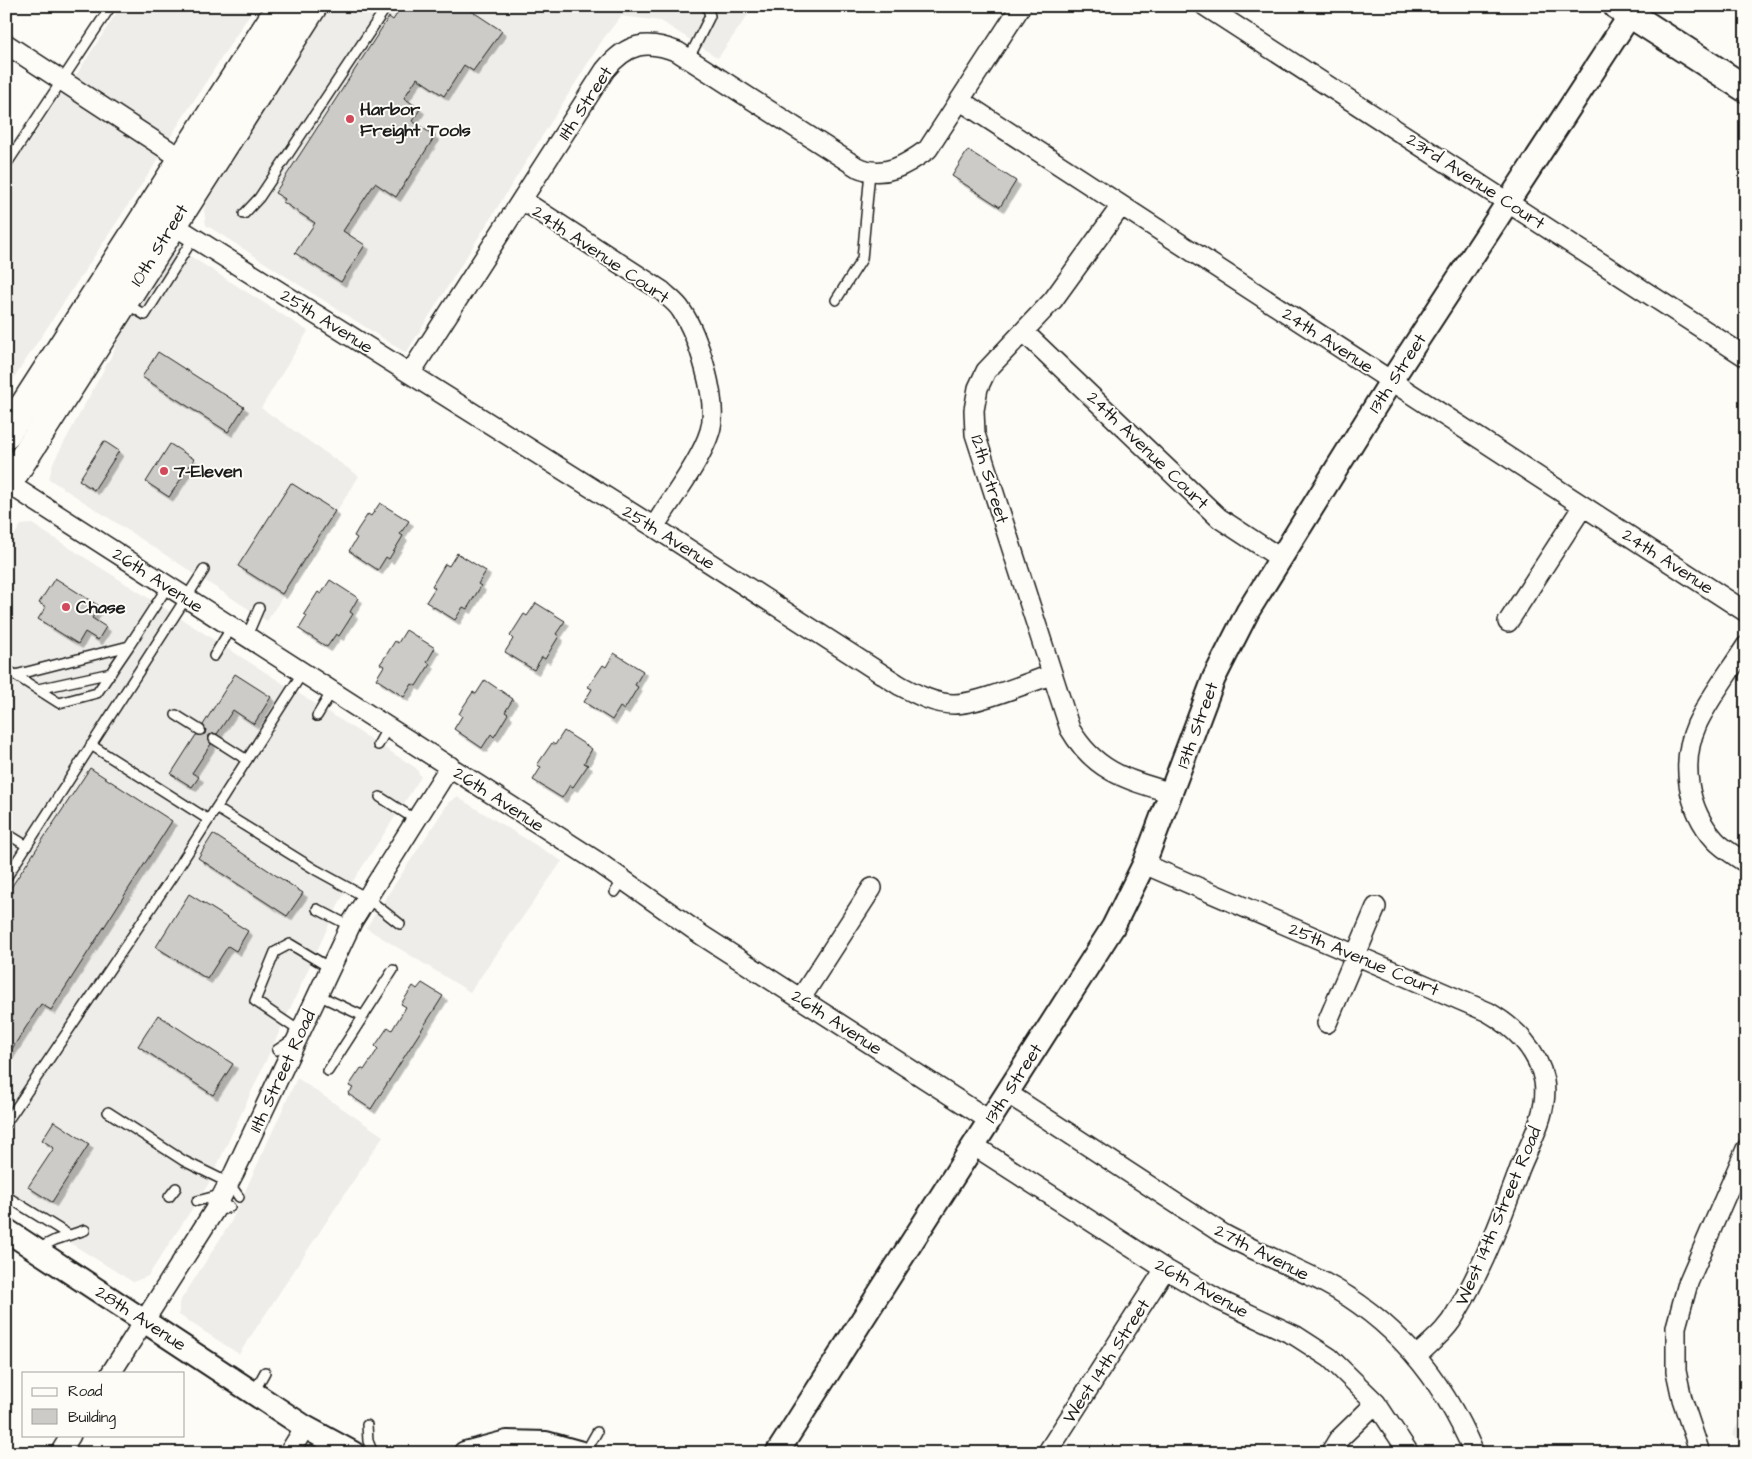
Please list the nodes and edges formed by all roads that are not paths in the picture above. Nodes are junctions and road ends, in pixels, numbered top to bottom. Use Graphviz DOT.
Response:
graph roads {
  1 [pos="110,6"];
  2 [pos="280,6"];
  3 [pos="313,6"];
  4 [pos="387,6"];
  5 [pos="707,6"];
  6 [pos="1021,6"];
  7 [pos="1205,6"];
  8 [pos="1628,9"];
  9 [pos="6,44"];
  10 [pos="689,58"];
  11 [pos="62,81"];
  12 [pos="1746,89"];
  13 [pos="961,102"];
  14 [pos="182,159"];
  15 [pos="6,165"];
  16 [pos="870,172"];
  17 [pos="522,200"];
  18 [pos="1508,202"];
  19 [pos="1121,206"];
  20 [pos="149,210"];
  21 [pos="244,214"];
  22 [pos="183,231"];
  23 [pos="836,300"];
  24 [pos="1024,332"];
  25 [pos="1746,357"];
  26 [pos="411,372"];
  27 [pos="1391,381"];
  28 [pos="6,434"];
  29 [pos="7,484"];
  30 [pos="1582,506"];
  31 [pos="654,527"];
  32 [pos="1280,558"];
  33 [pos="204,570"];
  34 [pos="168,586"];
  35 [pos="186,598"];
  36 [pos="259,608"];
  37 [pos="1746,612"];
  38 [pos="1508,622"];
  39 [pos="239,632"];
  40 [pos="129,646"];
  41 [pos="1746,646"];
  42 [pos="214,656"];
  43 [pos="6,669"];
  44 [pos="303,672"];
  45 [pos="111,673"];
  46 [pos="15,675"];
  47 [pos="1051,676"];
  48 [pos="38,689"];
  49 [pos="332,691"];
  50 [pos="176,715"];
  51 [pos="317,716"];
  52 [pos="388,727"];
  53 [pos="200,730"];
  54 [pos="214,739"];
  55 [pos="91,745"];
  56 [pos="378,745"];
  57 [pos="247,760"];
  58 [pos="450,766"];
  59 [pos="1172,793"];
  60 [pos="380,797"];
  61 [pos="216,808"];
  62 [pos="209,820"];
  63 [pos="416,820"];
  64 [pos="6,833"];
  65 [pos="27,846"];
  66 [pos="1746,863"];
  67 [pos="1144,864"];
  68 [pos="6,878"];
  69 [pos="872,888"];
  70 [pos="367,898"];
  71 [pos="1376,907"];
  72 [pos="317,909"];
  73 [pos="400,924"];
  74 [pos="350,926"];
  75 [pos="1355,955"];
  76 [pos="330,968"];
  77 [pos="393,970"];
  78 [pos="318,995"];
  79 [pos="802,998"];
  80 [pos="363,1016"];
  81 [pos="1327,1023"];
  82 [pos="300,1034"];
  83 [pos="277,1050"];
  84 [pos="328,1071"];
  85 [pos="1545,1093"];
  86 [pos="1006,1094"];
  87 [pos="108,1112"];
  88 [pos="989,1120"];
  89 [pos="6,1123"];
  90 [pos="973,1145"];
  91 [pos="1746,1149"];
  92 [pos="176,1188"];
  93 [pos="6,1196"];
  94 [pos="169,1197"];
  95 [pos="226,1199"];
  96 [pos="197,1201"];
  97 [pos="6,1230"];
  98 [pos="85,1230"];
  99 [pos="69,1235"];
  100 [pos="36,1250"];
  101 [pos="1165,1269"];
  102 [pos="145,1320"];
  103 [pos="1418,1355"];
  104 [pos="112,1372"];
  105 [pos="265,1372"];
  106 [pos="254,1392"];
  107 [pos="1376,1403"];
  108 [pos="367,1425"];
  109 [pos="305,1427"];
  110 [pos="597,1432"];
  111 [pos="70,1436"];
  112 [pos="579,1452"];
  113 [pos="60,1453"];
  114 [pos="289,1453"];
  115 [pos="353,1453"];
  116 [pos="373,1453"];
  117 [pos="464,1453"];
  118 [pos="777,1453"];
  119 [pos="1047,1453"];
  120 [pos="1330,1453"];
  121 [pos="1409,1453"];
  122 [pos="1474,1453"];
  123 [pos="1700,1453"];
  1 -- 11 [label="lane"];
  2 -- 14 [label="main road, 10th Street"];
  3 -- 22 [label="main road, 10th Street"];
  4 -- 21 [label="lane"];
  5 -- 10 [label="lane"];
  6 -- 13 [label="street"];
  7 -- 18 [label="street, 23rd Avenue Court"];
  8 -- 12 [label="main road"];
  8 -- 18 [label="street, 13th Street"];
  9 -- 11 [label="street"];
  10 -- 16 [label="street, 11th Street"];
  10 -- 17 [label="street, 11th Street"];
  11 -- 14 [label="street"];
  11 -- 15 [label="lane"];
  13 -- 16 [label="street"];
  13 -- 19 [label="street, 24th Avenue"];
  14 -- 20 [label="main road, 10th Street"];
  16 -- 23 [label="lane"];
  17 -- 26 [label="street, 11th Street"];
  17 -- 31 [label="street, 24th Avenue Court"];
  18 -- 25 [label="street, 23rd Avenue Court"];
  18 -- 27 [label="street, 13th Street"];
  19 -- 24 [label="street, 12th Street"];
  19 -- 27 [label="street, 24th Avenue"];
  20 -- 22 [label="street, 25th Avenue"];
  20 -- 28 [label="main road, 10th Street"];
  22 -- 26 [label="street, 25th Avenue"];
  22 -- 29 [label="main road, 10th Street"];
  24 -- 32 [label="street, 24th Avenue Court"];
  24 -- 47 [label="street, 12th Street"];
  26 -- 31 [label="street, 25th Avenue"];
  27 -- 30 [label="street, 24th Avenue"];
  27 -- 32 [label="street, 13th Street"];
  29 -- 34 [label="street, 26th Avenue"];
  30 -- 37 [label="street, 24th Avenue"];
  30 -- 38 [label="street"];
  31 -- 47 [label="street, 25th Avenue"];
  32 -- 59 [label="street, 13th Street"];
  33 -- 35 [label="lane"];
  34 -- 35 [label="street, 26th Avenue"];
  34 -- 40 [label="lane"];
  35 -- 39 [label="street, 26th Avenue"];
  35 -- 55 [label="lane"];
  36 -- 39 [label="lane"];
  39 -- 42 [label="lane"];
  39 -- 44 [label="street, 26th Avenue"];
  40 -- 45 [label="lane"];
  40 -- 46 [label="lane"];
  41 -- 66 [label="street"];
  43 -- 46 [label="lane"];
  44 -- 49 [label="street, 26th Avenue"];
  44 -- 57 [label="lane"];
  45 -- 48 [label="lane"];
  45 -- 48 [label="lane"];
  46 -- 48 [label="lane"];
  47 -- 59 [label="street"];
  49 -- 51 [label="lane"];
  49 -- 52 [label="street, 26th Avenue"];
  50 -- 53 [label="lane"];
  52 -- 56 [label="lane"];
  52 -- 58 [label="street, 26th Avenue"];
  54 -- 57 [label="lane"];
  55 -- 62 [label="lane"];
  55 -- 65 [label="lane"];
  57 -- 61 [label="lane"];
  58 -- 63 [label="street, 11th Street Road"];
  58 -- 79 [label="street, 26th Avenue"];
  59 -- 67 [label="street, 13th Street"];
  60 -- 63 [label="lane"];
  61 -- 62 [label="lane"];
  61 -- 70 [label="lane"];
  62 -- 89 [label="lane"];
  63 -- 70 [label="street, 11th Street Road"];
  64 -- 65 [label="lane"];
  65 -- 68 [label="lane"];
  67 -- 75 [label="street, 25th Avenue Court"];
  67 -- 86 [label="street, 13th Street"];
  69 -- 79 [label="street"];
  70 -- 73 [label="lane"];
  70 -- 74 [label="street, 11th Street Road"];
  71 -- 75 [label="street"];
  72 -- 74 [label="lane"];
  74 -- 76 [label="street, 11th Street Road"];
  75 -- 81 [label="street"];
  75 -- 85 [label="street, 25th Avenue Court"];
  76 -- 78 [label="street, 11th Street Road"];
  76 -- 82 [label="lane"];
  77 -- 80 [label="lane"];
  78 -- 80 [label="lane"];
  78 -- 82 [label="street, 11th Street Road"];
  79 -- 88 [label="street, 26th Avenue"];
  80 -- 84 [label="lane"];
  82 -- 83 [label="lane"];
  82 -- 95 [label="street, 11th Street Road"];
  85 -- 103 [label="street, West 14th Street Road"];
  86 -- 88 [label="street, 13th Street"];
  86 -- 103 [label="street, 27th Avenue"];
  87 -- 95 [label="lane"];
  88 -- 90 [label="street, 13th Street"];
  90 -- 101 [label="street, 26th Avenue"];
  90 -- 118 [label="street, 13th Street"];
  91 -- 123 [label="street"];
  92 -- 94 [label="lane"];
  93 -- 99 [label="lane"];
  95 -- 96 [label="lane"];
  95 -- 102 [label="street, 11th Street Road"];
  97 -- 100 [label="street, 28th Avenue"];
  98 -- 99 [label="lane"];
  99 -- 100 [label="lane"];
  100 -- 102 [label="street, 28th Avenue"];
  101 -- 107 [label="street, 26th Avenue"];
  101 -- 119 [label="street, West 14th Street"];
  102 -- 104 [label="street, 11th Street Road"];
  102 -- 106 [label="street, 28th Avenue"];
  103 -- 122 [label="street, 27th Avenue"];
  105 -- 106 [label="lane"];
  106 -- 109 [label="street, 28th Avenue"];
  107 -- 120 [label="street"];
  107 -- 121 [label="street, 26th Avenue"];
  108 -- 116 [label="lane"];
  109 -- 114 [label="street"];
  109 -- 115 [label="street, 28th Avenue"];
  110 -- 112 [label="lane"];
  111 -- 113 [label="street"];
  112 -- 117 [label="street"];
}
